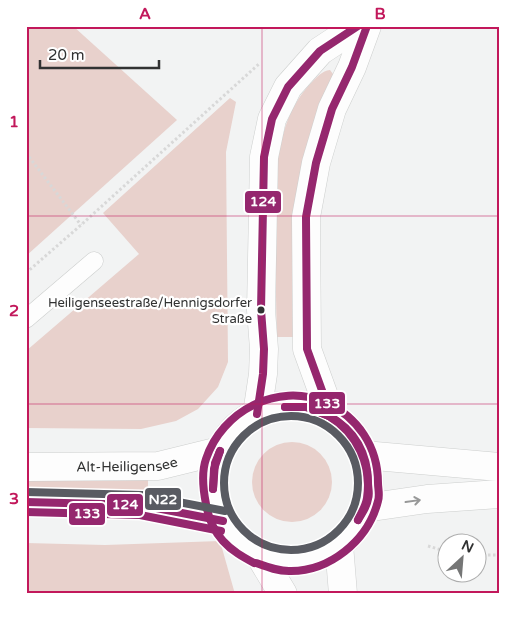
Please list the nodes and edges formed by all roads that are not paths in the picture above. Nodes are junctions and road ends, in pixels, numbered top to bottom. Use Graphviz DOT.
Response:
graph roads {
  1 [pos="358,26"];
  2 [pos="367,26"];
  3 [pos="94,261"];
  4 [pos="26,319"];
  5 [pos="257,414"];
  6 [pos="332,418"];
  7 [pos="219,451"];
  8 [pos="364,455"];
  9 [pos="30,467"];
  10 [pos="499,467"];
  11 [pos="499,494"];
  12 [pos="26,502"];
  13 [pos="365,508"];
  14 [pos="223,521"];
  15 [pos="338,545"];
  16 [pos="259,554"];
  17 [pos="283,594"];
  18 [pos="343,594"];
  1 -- 5 [label="main road"];
  2 -- 6 [label="main road"];
  3 -- 4 [label="lane"];
  5 -- 6 [label="main road"];
  5 -- 7 [label="main road"];
  6 -- 8 [label="main road"];
  7 -- 9 [label="main road, Alt-Heiligensee"];
  7 -- 14 [label="main road"];
  8 -- 10 [label="main road"];
  8 -- 13 [label="main road"];
  13 -- 11 [label="main road, one-way"];
  12 -- 14 [label="main road"];
  13 -- 15 [label="main road"];
  14 -- 16 [label="main road"];
  15 -- 16 [label="main road"];
  15 -- 18 [label="main road"];
  16 -- 17 [label="main road"];
}
